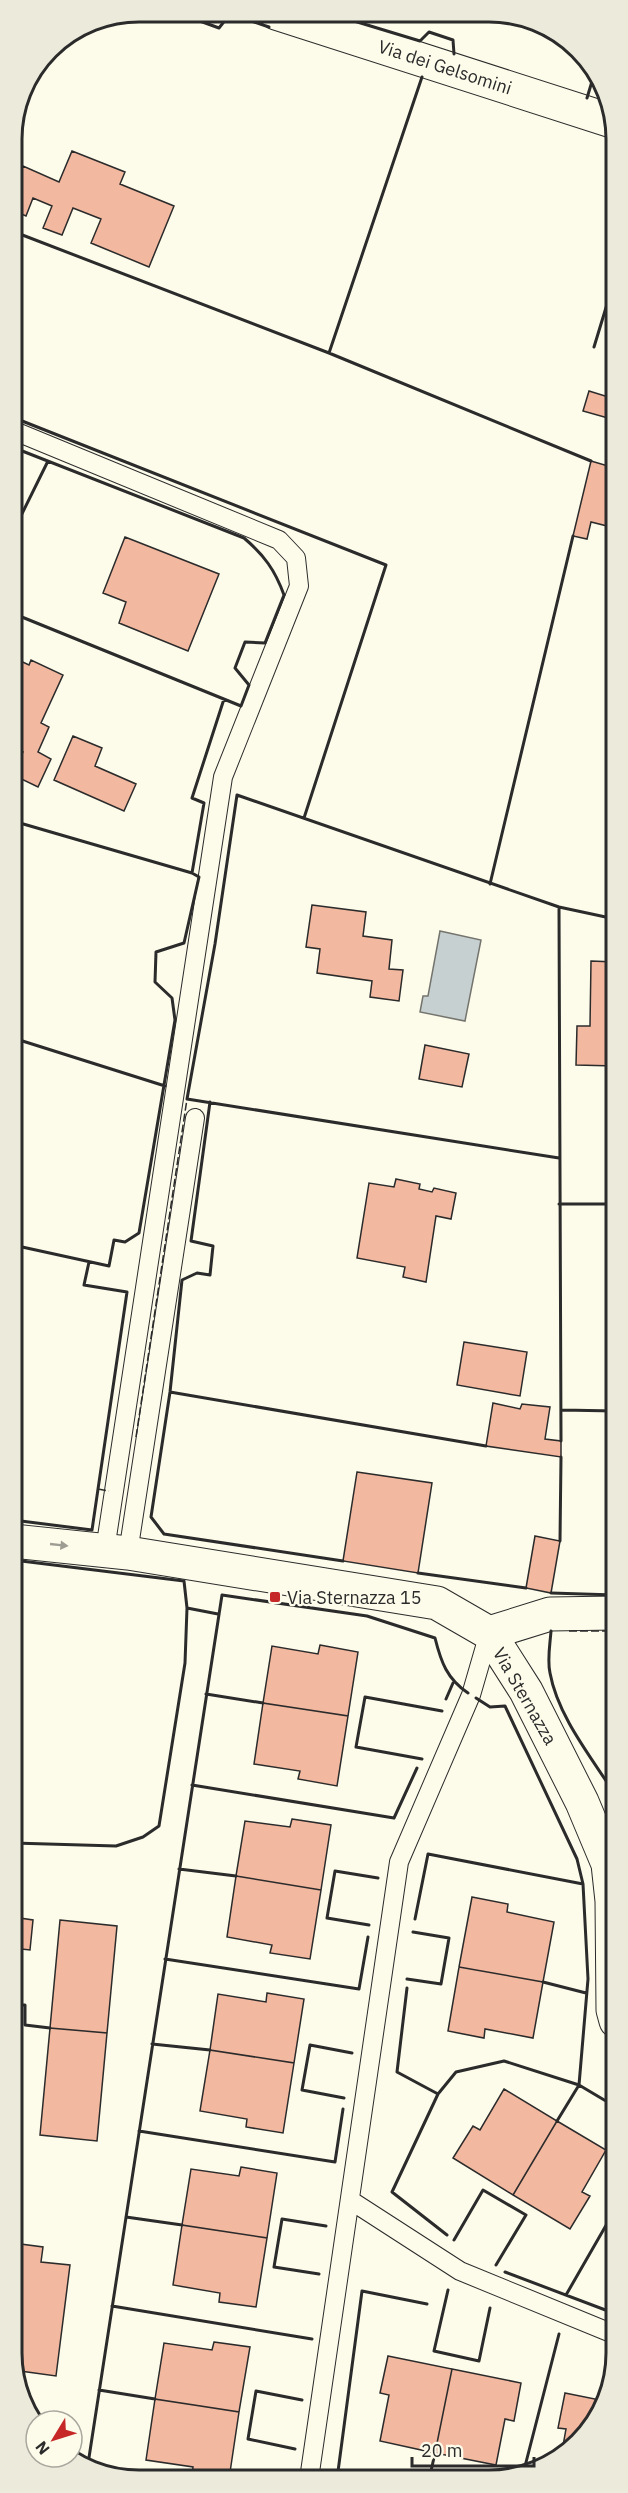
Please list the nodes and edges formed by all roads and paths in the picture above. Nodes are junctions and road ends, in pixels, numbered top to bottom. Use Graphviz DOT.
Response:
graph roads {
  1 [pos="306,23"];
  2 [pos="604,118"];
  3 [pos="23,434"];
  4 [pos="195,1118"];
  5 [pos="22,1541"];
  6 [pos="116,1552"];
  7 [pos="605,1613"];
  8 [pos="489,1633"];
  9 [pos="605,1857"];
  10 [pos="350,2200"];
  11 [pos="605,2330"];
  12 [pos="310,2470"];
  1 -- 2 [label="street, Via dei Gelsomini"];
  3 -- 6 [label="lane"];
  4 -- 6 [label="lane"];
  5 -- 6 [label="street, Via Sternazza, one-way"];
  6 -- 8 [label="street, Via Sternazza"];
  7 -- 8 [label="street"];
  8 -- 9 [label="street, Via Sternazza"];
  8 -- 10 [label="lane"];
  10 -- 11 [label="lane"];
  10 -- 12 [label="lane"];
}
